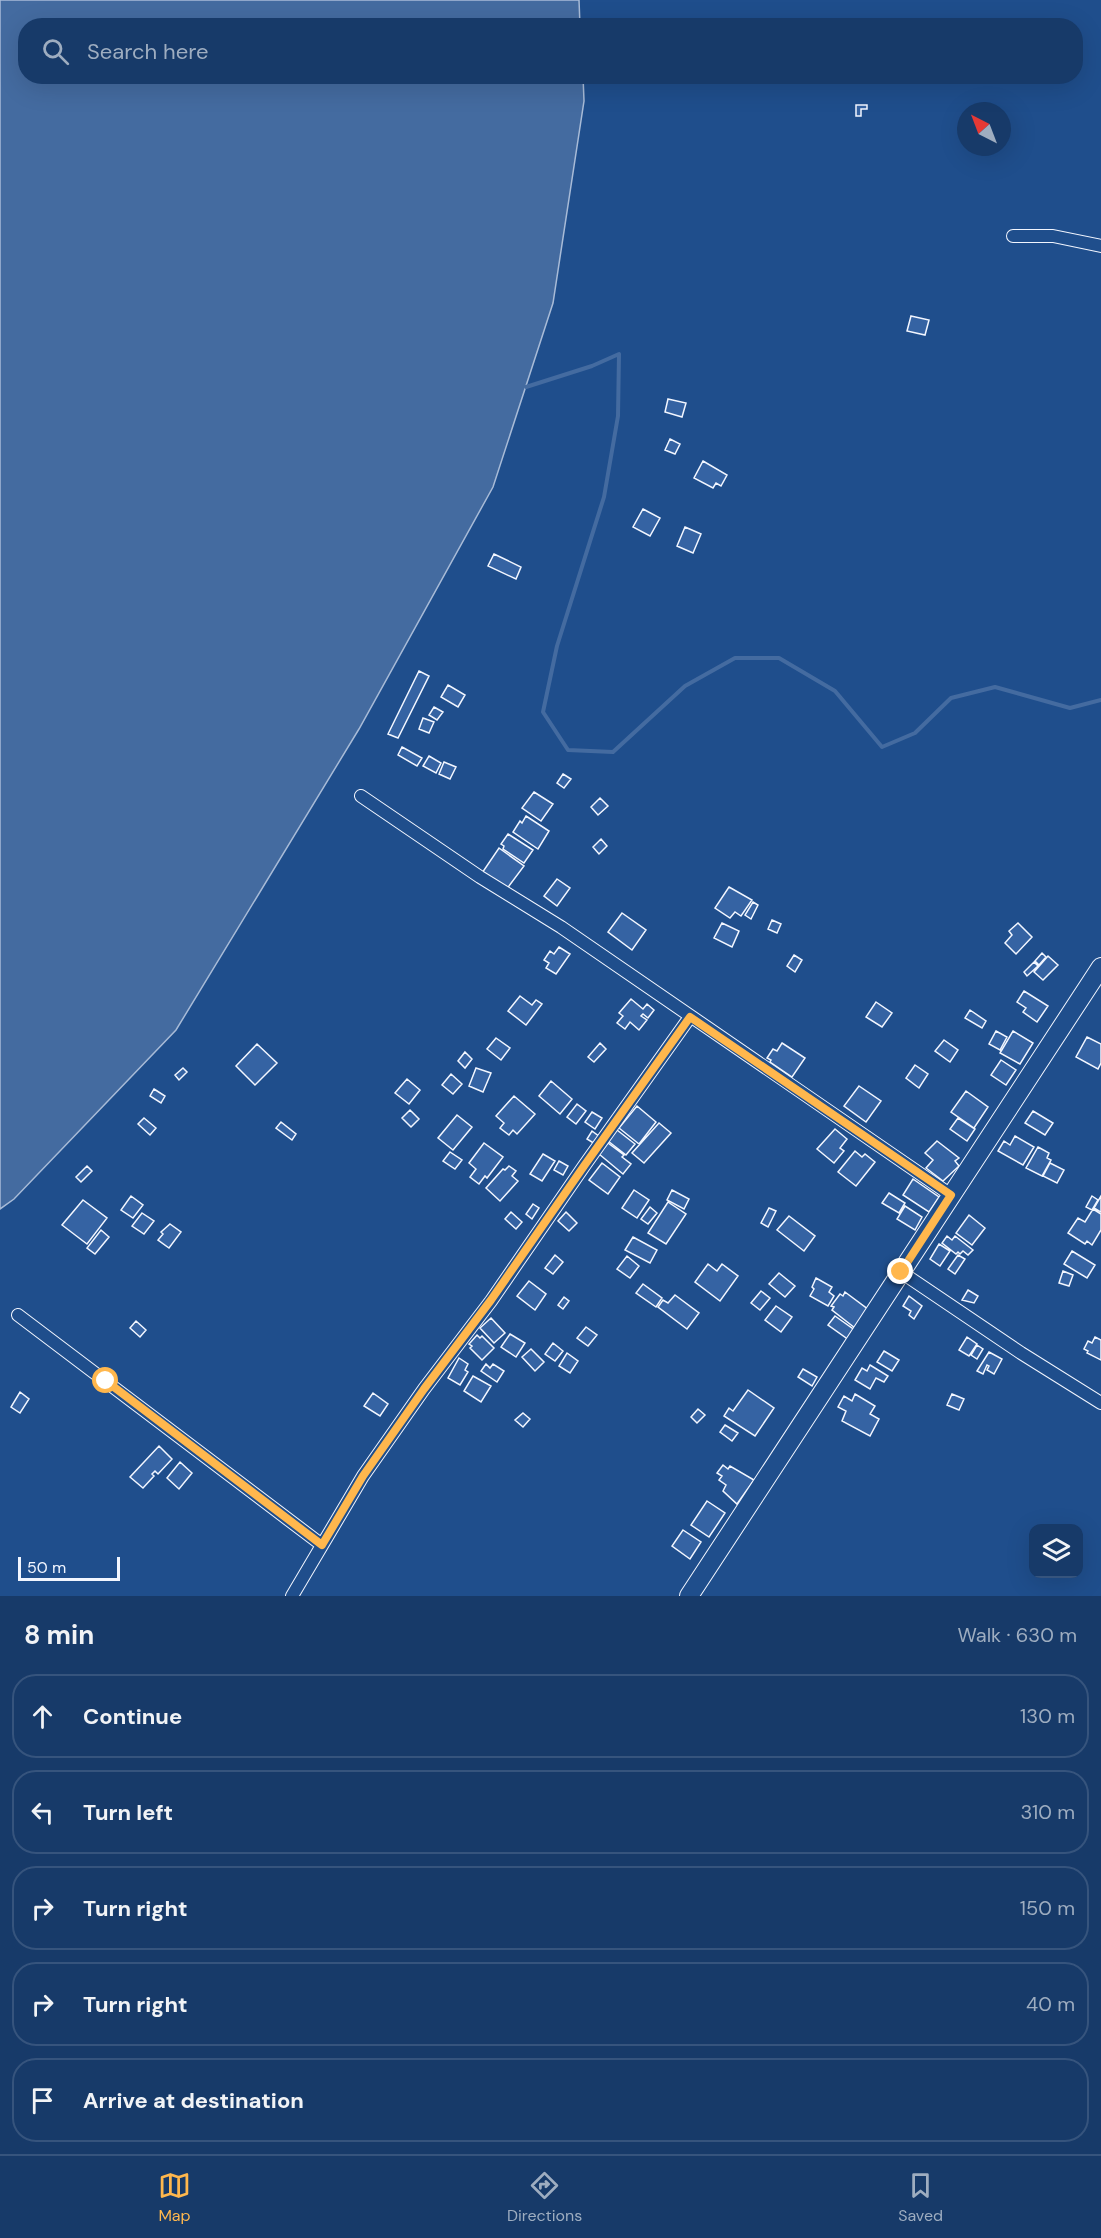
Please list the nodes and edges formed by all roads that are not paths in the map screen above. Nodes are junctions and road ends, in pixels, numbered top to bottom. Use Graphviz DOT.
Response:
graph roads {
  1 [pos="1013,236"];
  2 [pos="1101,246"];
  3 [pos="361,796"];
  4 [pos="1101,967"];
  5 [pos="690,1017"];
  6 [pos="951,1195"];
  7 [pos="901,1272"];
  8 [pos="18,1315"];
  9 [pos="1101,1403"];
  10 [pos="322,1545"];
  11 [pos="292,1596"];
  12 [pos="689,1596"];
  1 -- 2 [label="street"];
  3 -- 5 [label="street"];
  4 -- 6 [label="street"];
  5 -- 6 [label="street"];
  5 -- 10 [label="street"];
  6 -- 7 [label="street"];
  7 -- 9 [label="street"];
  7 -- 12 [label="street"];
  8 -- 10 [label="street"];
  10 -- 11 [label="street"];
}
